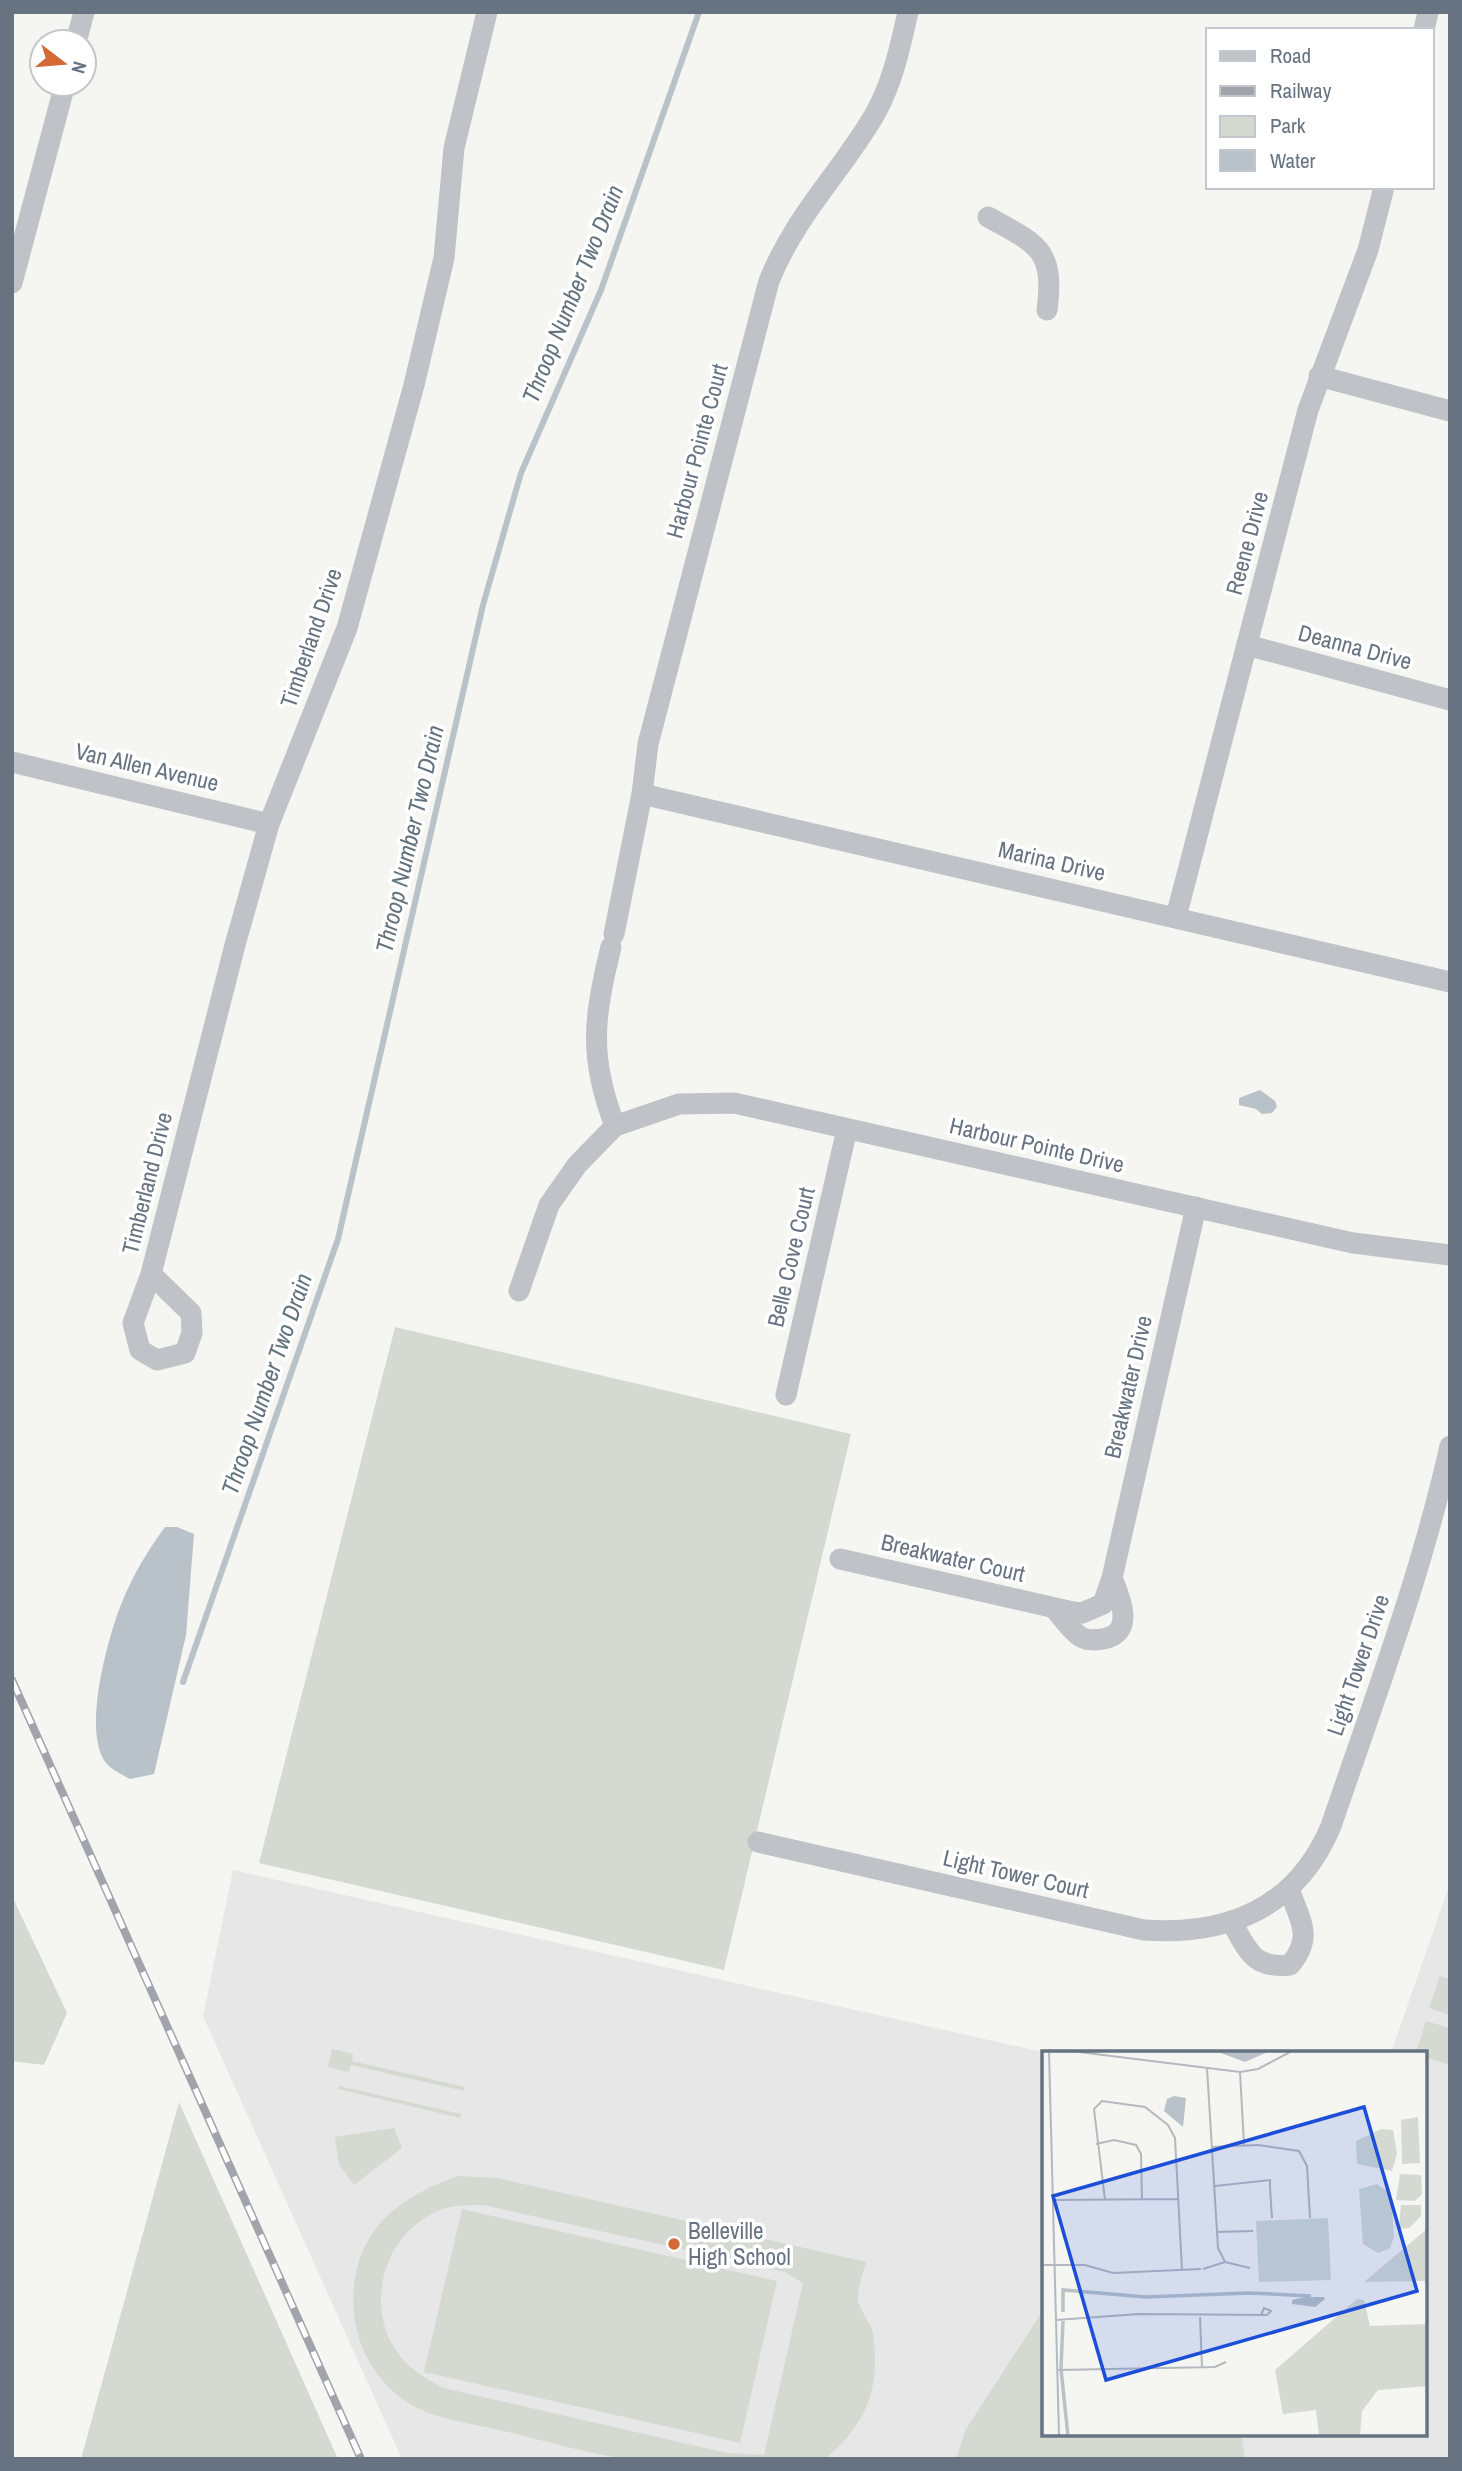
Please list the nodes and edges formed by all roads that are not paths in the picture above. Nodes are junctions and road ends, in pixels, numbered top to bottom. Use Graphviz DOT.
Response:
graph roads {
  1 [pos="487,12"];
  2 [pos="908,12"];
  3 [pos="61,98"];
  4 [pos="1383,189"];
  5 [pos="988,217"];
  6 [pos="12,283"];
  7 [pos="1047,310"];
  8 [pos="1319,376"];
  9 [pos="1450,411"];
  10 [pos="1248,645"];
  11 [pos="1450,700"];
  12 [pos="12,762"];
  13 [pos="642,794"];
  14 [pos="269,824"];
  15 [pos="1176,917"];
  16 [pos="1450,982"];
  17 [pos="615,1126"];
  18 [pos="847,1129"];
  19 [pos="1196,1208"];
  20 [pos="1450,1255"];
  21 [pos="151,1273"];
  22 [pos="519,1291"];
  23 [pos="786,1395"];
  24 [pos="1450,1446"];
  25 [pos="1443,1510"];
  26 [pos="841,1559"];
  27 [pos="1112,1578"];
  28 [pos="1054,1608"];
  29 [pos="758,1842"];
  30 [pos="1289,1889"];
  31 [pos="1262,1909"];
  32 [pos="1231,1921"];
  1 -- 14 [label="street, Timberland Drive"];
  2 -- 13 [label="street, Harbour Pointe Court"];
  3 -- 6 [label="street"];
  4 -- 8 [label="street, Reene Drive"];
  5 -- 7 [label="street"];
  8 -- 9 [label="street"];
  8 -- 10 [label="street, Reene Drive"];
  10 -- 11 [label="street, Deanna Drive"];
  10 -- 15 [label="street, Reene Drive"];
  12 -- 14 [label="street, Van Allen Avenue"];
  13 -- 15 [label="street, Marina Drive"];
  13 -- 17 [label="street, Harbour Pointe Court"];
  14 -- 21 [label="street, Timberland Drive"];
  15 -- 16 [label="street, Marina Drive"];
  17 -- 18 [label="street, Harbour Pointe Drive"];
  17 -- 22 [label="street"];
  18 -- 19 [label="street, Harbour Pointe Drive"];
  18 -- 23 [label="street, Belle Cove Court"];
  19 -- 20 [label="street, Harbour Pointe Drive"];
  19 -- 27 [label="street, Breakwater Drive"];
  24 -- 25 [label="street, Light Tower Drive"];
  25 -- 30 [label="street, Light Tower Drive"];
  26 -- 28 [label="street, Breakwater Court"];
  27 -- 28 [label="street, Breakwater Court"];
  27 -- 28 [label="street"];
  29 -- 32 [label="street, Light Tower Court"];
  30 -- 31 [label="street, Light Tower Drive"];
  30 -- 32 [label="street"];
  31 -- 32 [label="street, Light Tower Court"];
}
